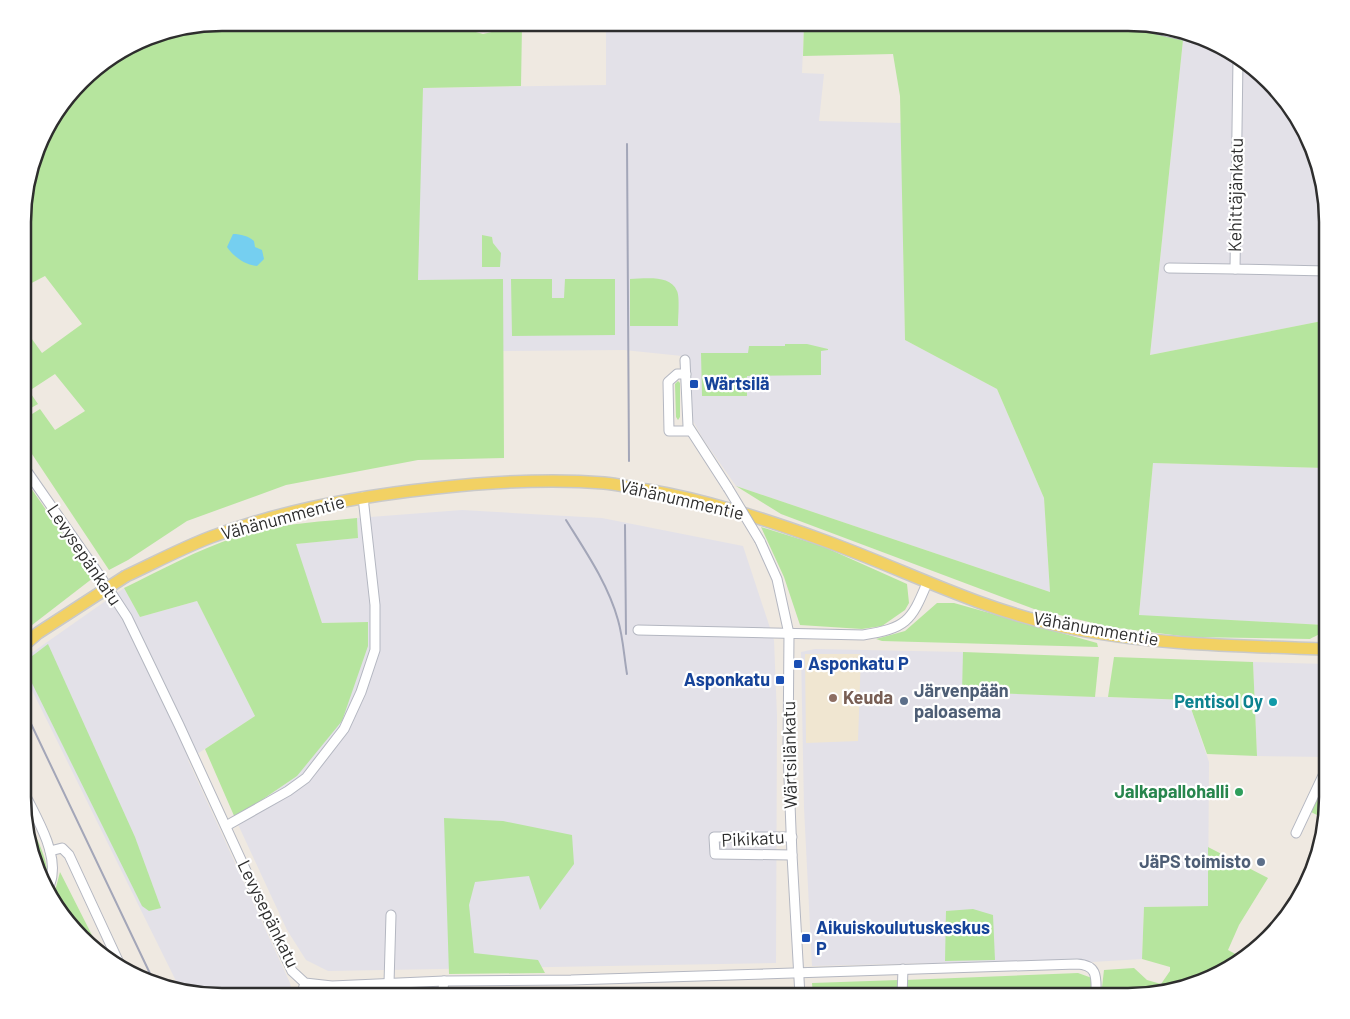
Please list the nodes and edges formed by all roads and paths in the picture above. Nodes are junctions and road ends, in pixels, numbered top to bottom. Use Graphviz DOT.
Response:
graph roads {
  1 [pos="1238,66"];
  2 [pos="1169,268"];
  3 [pos="1235,269"];
  4 [pos="1319,271"];
  5 [pos="685,360"];
  6 [pos="686,374"];
  7 [pos="690,431"];
  8 [pos="31,477"];
  9 [pos="362,497"];
  10 [pos="927,583"];
  11 [pos="638,630"];
  12 [pos="789,634"];
  13 [pos="31,640"];
  14 [pos="1319,649"];
  15 [pos="1319,784"];
  16 [pos="32,809"];
  17 [pos="226,826"];
  18 [pos="1296,833"];
  19 [pos="792,837"];
  20 [pos="50,851"];
  21 [pos="792,855"];
  22 [pos="51,880"];
  23 [pos="391,915"];
  24 [pos="116,956"];
  25 [pos="903,969"];
  26 [pos="798,973"];
  27 [pos="444,981"];
  28 [pos="305,983"];
  29 [pos="389,983"];
  30 [pos="303,988"];
  31 [pos="443,988"];
  32 [pos="799,988"];
  33 [pos="902,988"];
  34 [pos="1095,988"];
  1 -- 3 [label="street, Kehittäjänkatu"];
  2 -- 3 [label="street"];
  3 -- 4 [label="street, Kehittäjänkatu"];
  5 -- 6 [label="street, Wärtsilänkatu"];
  6 -- 7 [label="street, Wärtsilänkatu"];
  6 -- 7 [label="street"];
  7 -- 12 [label="street, Wärtsilänkatu, bridge"];
  8 -- 17 [label="street, Levysepänkatu"];
  9 -- 10 [label="main road, Vähänummentie"];
  9 -- 13 [label="main road, Vähänummentie, bridge"];
  9 -- 17 [label="street"];
  10 -- 12 [label="street"];
  10 -- 14 [label="main road, Vähänummentie"];
  11 -- 12 [label="street"];
  12 -- 19 [label="street, Wärtsilänkatu"];
  15 -- 18 [label="street"];
  16 -- 20 [label="street"];
  17 -- 28 [label="street, Levysepänkatu"];
  19 -- 21 [label="street, Wärtsilänkatu"];
  19 -- 21 [label="street, Pikikatu"];
  20 -- 22 [label="street"];
  20 -- 24 [label="street"];
  21 -- 26 [label="street, Wärtsilänkatu"];
  23 -- 29 [label="street"];
  25 -- 26 [label="street, Levysepänkatu"];
  25 -- 33 [label="street"];
  25 -- 34 [label="street, Levysepänkatu"];
  26 -- 27 [label="street, Levysepänkatu"];
  26 -- 32 [label="street, Wärtsilänkatu"];
  27 -- 29 [label="street, Levysepänkatu"];
  27 -- 31 [label="street"];
  28 -- 29 [label="street, Levysepänkatu"];
  28 -- 30 [label="street"];
}
